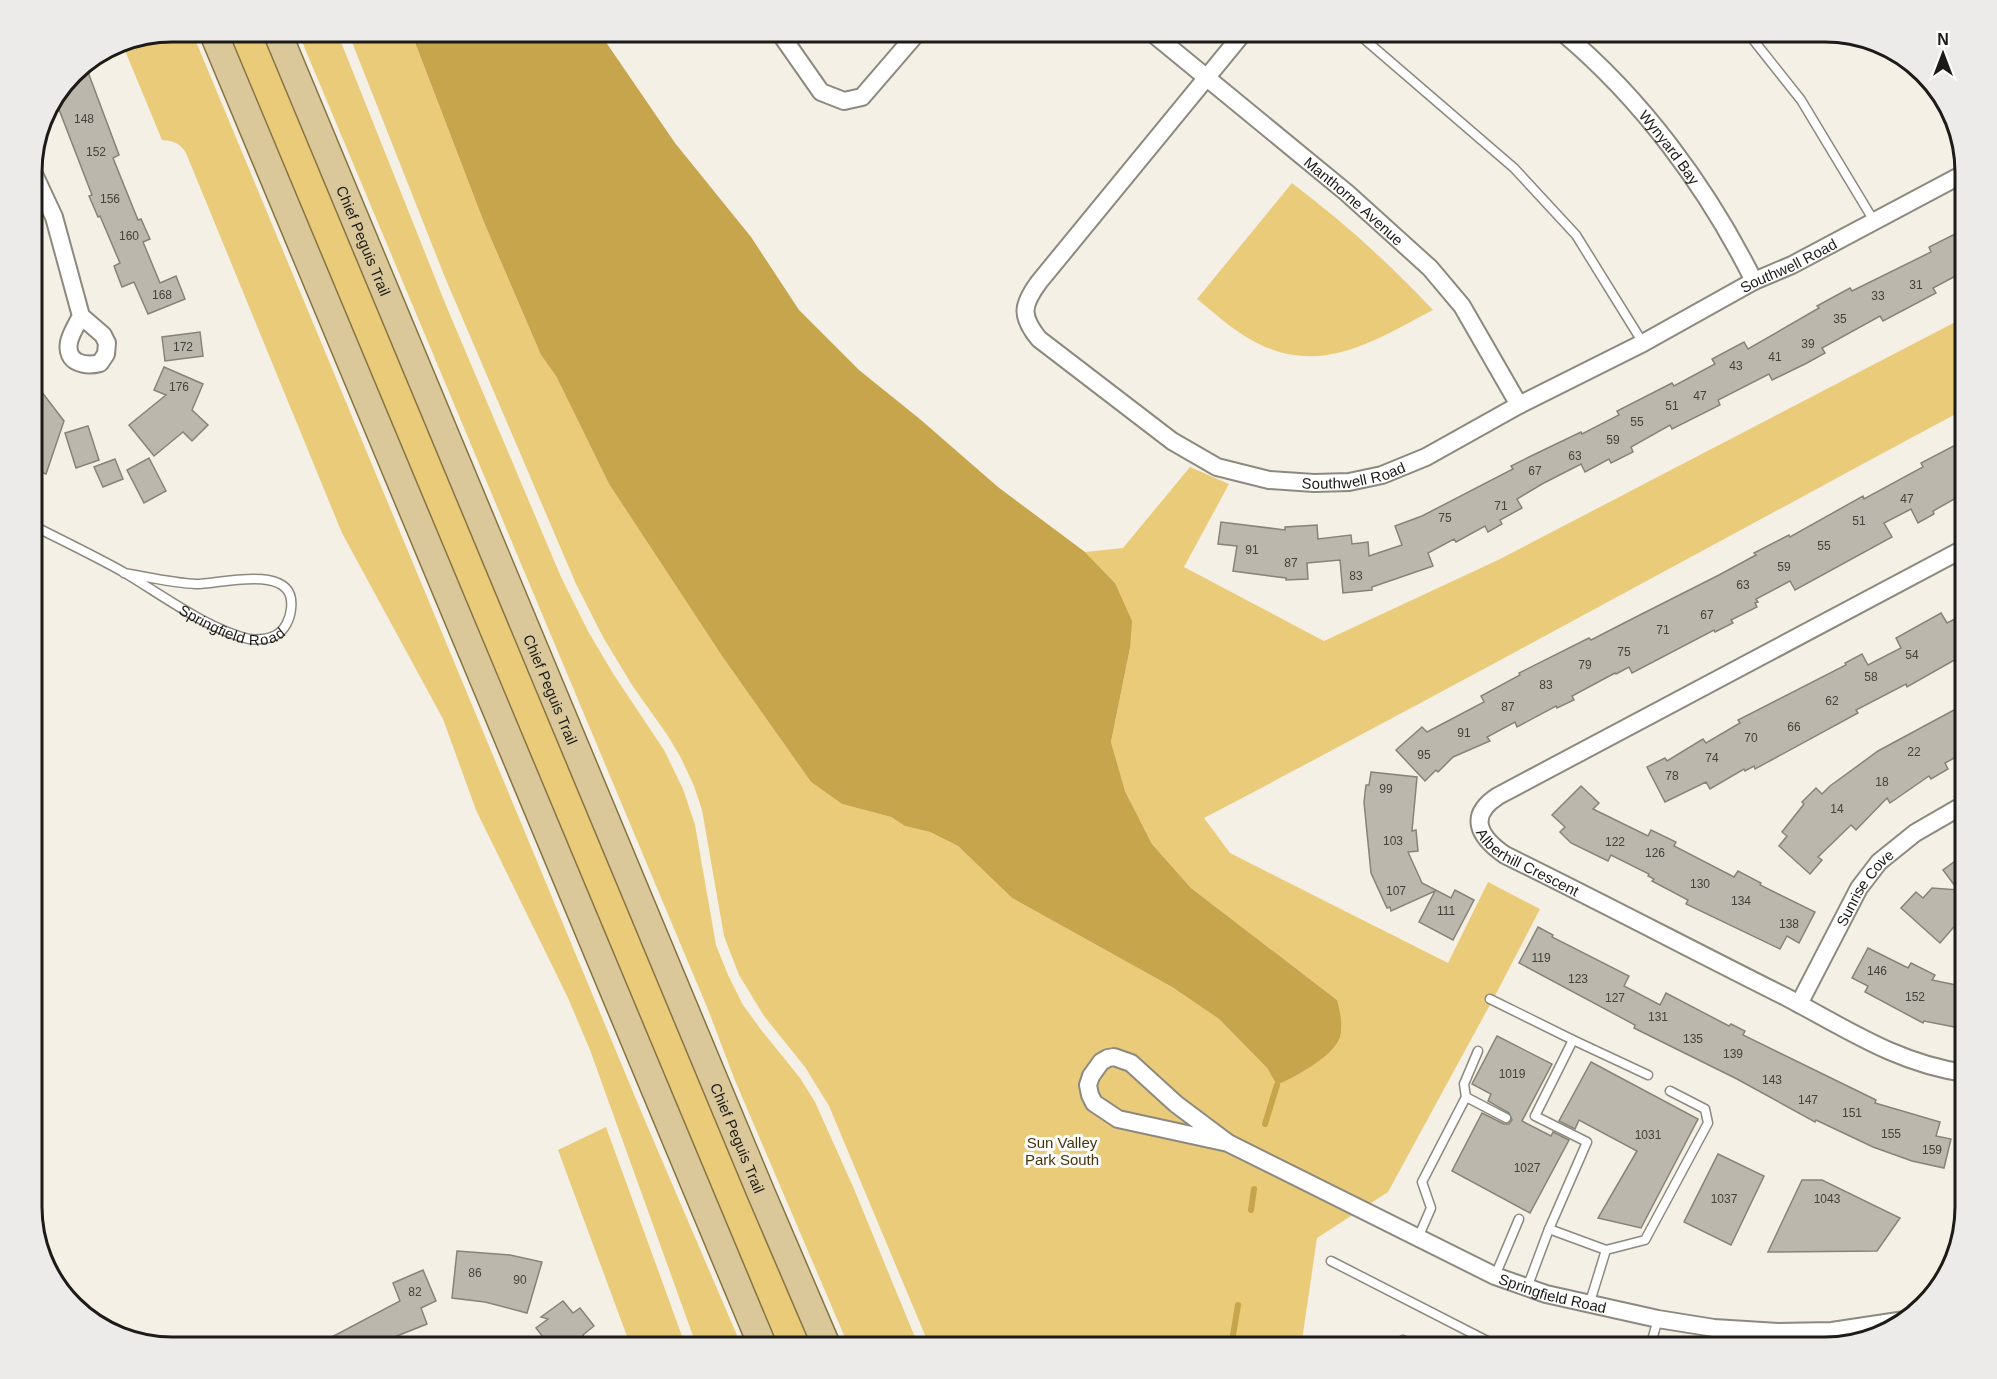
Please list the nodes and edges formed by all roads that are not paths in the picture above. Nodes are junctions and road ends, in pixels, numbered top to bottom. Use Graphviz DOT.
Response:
graph roads {
  1 [pos="217,42"];
  2 [pos="281,42"];
  3 [pos="786,42"];
  4 [pos="910,42"];
  5 [pos="1163,42"];
  6 [pos="1236,42"];
  7 [pos="1368,42"];
  8 [pos="1574,42"];
  9 [pos="1755,42"];
  10 [pos="1206,77"];
  11 [pos="1955,178"];
  12 [pos="42,199"];
  13 [pos="1874,221"];
  14 [pos="1754,281"];
  15 [pos="81,316"];
  16 [pos="1643,343"];
  17 [pos="1519,405"];
  18 [pos="42,530"];
  19 [pos="1955,553"];
  20 [pos="124,573"];
  21 [pos="1955,810"];
  22 [pos="1490,999"];
  23 [pos="1799,1004"];
  24 [pos="1573,1040"];
  25 [pos="1478,1051"];
  26 [pos="1955,1071"];
  27 [pos="1648,1075"];
  28 [pos="1670,1091"];
  29 [pos="1466,1097"];
  30 [pos="1506,1118"];
  31 [pos="1228,1143"];
  32 [pos="1519,1219"];
  33 [pos="1549,1229"];
  34 [pos="1418,1238"];
  35 [pos="1606,1250"];
  36 [pos="1331,1261"];
  37 [pos="1495,1276"];
  38 [pos="1527,1288"];
  39 [pos="1588,1305"];
  40 [pos="1658,1319"];
  41 [pos="1881,1324"];
  42 [pos="759,1337"];
  43 [pos="823,1337"];
  44 [pos="1479,1337"];
  45 [pos="1653,1337"];
  1 -- 42 [label="main road"];
  2 -- 43 [label="main road, Chief Peguis Trail"];
  3 -- 4 [label="street"];
  5 -- 10 [label="street, Manthorne Avenue"];
  6 -- 10 [label="street"];
  7 -- 16 [label="lane"];
  8 -- 14 [label="street, Wynyard Bay"];
  9 -- 13 [label="lane"];
  10 -- 17 [label="street, Manthorne Avenue"];
  10 -- 17 [label="street, Southwell Road"];
  11 -- 13 [label="street, Southwell Road"];
  12 -- 15 [label="street"];
  13 -- 14 [label="street, Southwell Road"];
  14 -- 16 [label="street, Southwell Road"];
  16 -- 17 [label="street, Southwell Road"];
  18 -- 20 [label="lane, Springfield Road"];
  19 -- 23 [label="street, Alberhill Crescent"];
  20 -- 20 [label="lane, Springfield Road"];
  21 -- 23 [label="street, Sunrise Cove"];
  22 -- 24 [label="lane"];
  23 -- 26 [label="street, Alberhill Crescent"];
  24 -- 27 [label="lane"];
  24 -- 33 [label="lane"];
  25 -- 29 [label="lane"];
  28 -- 35 [label="lane"];
  29 -- 30 [label="lane"];
  29 -- 34 [label="lane"];
  31 -- 31 [label="street, Springfield Road"];
  31 -- 34 [label="street, Springfield Road"];
  32 -- 37 [label="lane"];
  33 -- 35 [label="lane"];
  33 -- 38 [label="lane"];
  34 -- 37 [label="street, Springfield Road"];
  35 -- 39 [label="lane"];
  36 -- 44 [label="lane"];
  37 -- 38 [label="street, Springfield Road"];
  38 -- 39 [label="street, Springfield Road"];
  39 -- 40 [label="street, Springfield Road"];
  40 -- 41 [label="street, Springfield Road"];
  40 -- 45 [label="lane"];
}
